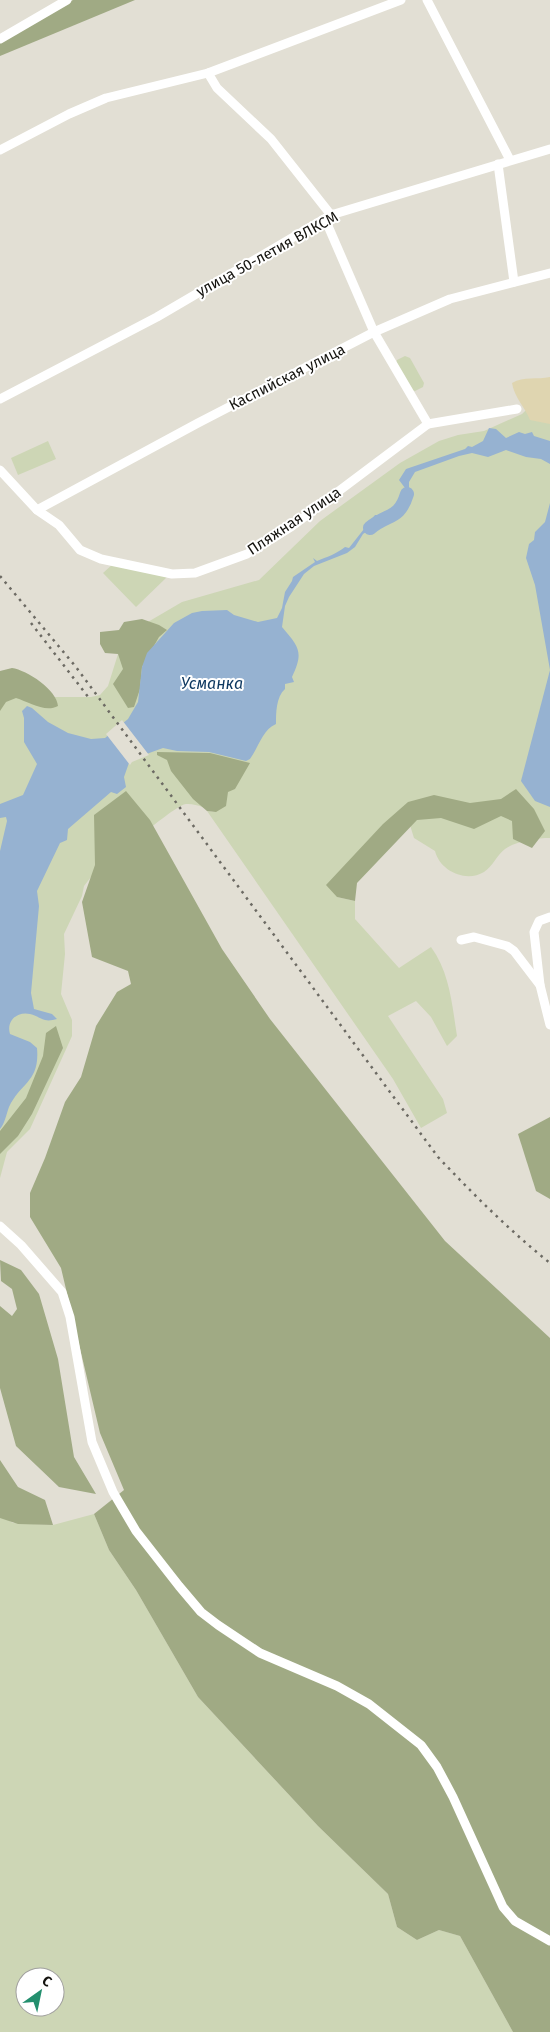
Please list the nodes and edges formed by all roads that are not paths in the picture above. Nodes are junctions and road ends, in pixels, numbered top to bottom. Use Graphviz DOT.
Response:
graph roads {
  1 [pos="67,0"];
  2 [pos="401,0"];
  3 [pos="427,0"];
  4 [pos="0,39"];
  5 [pos="208,73"];
  6 [pos="550,149"];
  7 [pos="0,150"];
  8 [pos="510,160"];
  9 [pos="498,164"];
  10 [pos="328,217"];
  11 [pos="550,273"];
  12 [pos="514,282"];
  13 [pos="374,332"];
  14 [pos="0,399"];
  15 [pos="517,408"];
  16 [pos="428,424"];
  17 [pos="0,470"];
  18 [pos="37,510"];
  19 [pos="550,917"];
  20 [pos="461,940"];
  21 [pos="540,985"];
  22 [pos="550,1025"];
  23 [pos="0,1226"];
  24 [pos="550,1942"];
  1 -- 4 [label="street"];
  2 -- 5 [label="street"];
  3 -- 8 [label="street"];
  5 -- 7 [label="street"];
  5 -- 10 [label="street"];
  6 -- 8 [label="street, улица 50-летия ВЛКСМ"];
  8 -- 9 [label="street, улица 50-летия ВЛКСМ"];
  9 -- 10 [label="street, улица 50-летия ВЛКСМ"];
  9 -- 12 [label="street"];
  10 -- 13 [label="street"];
  10 -- 14 [label="street, улица 50-летия ВЛКСМ"];
  11 -- 12 [label="street, Каспийская улица"];
  12 -- 13 [label="street, Каспийская улица"];
  13 -- 16 [label="street"];
  13 -- 18 [label="street, Каспийская улица"];
  15 -- 16 [label="street, Пляжная улица"];
  16 -- 18 [label="street, Пляжная улица"];
  17 -- 18 [label="street, Пляжная улица"];
  19 -- 21 [label="street"];
  20 -- 21 [label="street"];
  21 -- 22 [label="street"];
  23 -- 24 [label="street"];
}
